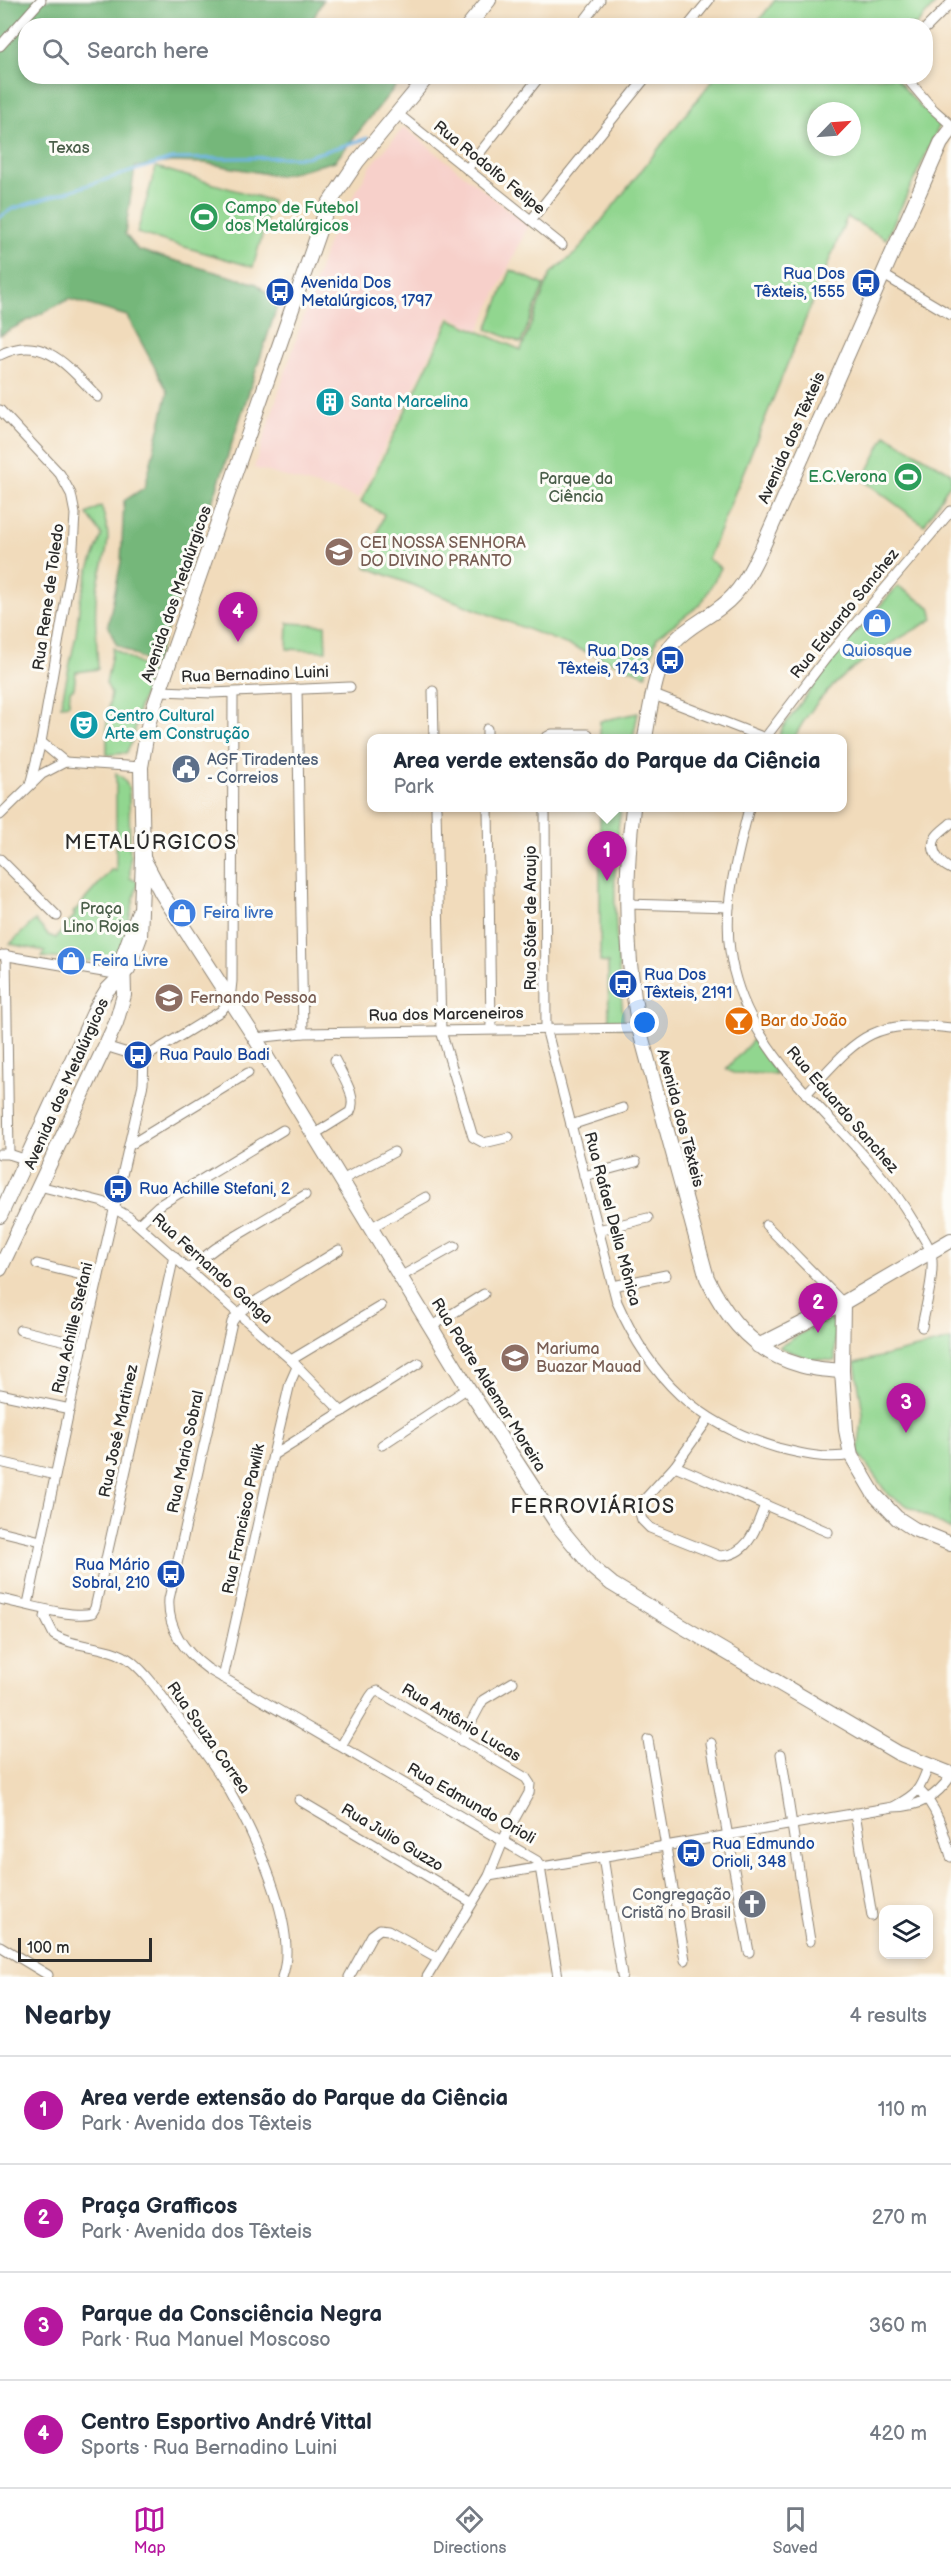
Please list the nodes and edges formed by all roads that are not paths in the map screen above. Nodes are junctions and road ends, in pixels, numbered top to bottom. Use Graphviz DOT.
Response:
graph roads {
  1 [pos="40,0"];
  2 [pos="489,0"];
  3 [pos="600,0"];
  4 [pos="709,0"];
  5 [pos="951,3"];
  6 [pos="24,18"];
  7 [pos="474,18"];
  8 [pos="586,18"];
  9 [pos="694,18"];
  10 [pos="933,21"];
  11 [pos="18,25"];
  12 [pos="0,46"];
  13 [pos="422,84"];
  14 [pos="534,84"];
  15 [pos="641,84"];
  16 [pos="912,84"];
  17 [pos="398,114"];
  18 [pos="951,125"];
  19 [pos="951,130"];
  20 [pos="467,169"];
  21 [pos="531,220"];
  22 [pos="562,245"];
  23 [pos="882,274"];
  24 [pos="951,315"];
  25 [pos="0,355"];
  26 [pos="98,397"];
  27 [pos="0,410"];
  28 [pos="951,511"];
  29 [pos="350,687"];
  30 [pos="297,689"];
  31 [pos="161,691"];
  32 [pos="434,692"];
  33 [pos="233,693"];
  34 [pos="654,695"];
  35 [pos="434,734"];
  36 [pos="646,734"];
  37 [pos="755,734"];
  38 [pos="768,734"];
  39 [pos="41,742"];
  40 [pos="65,762"];
  41 [pos="141,767"];
  42 [pos="30,785"];
  43 [pos="436,812"];
  44 [pos="488,812"];
  45 [pos="545,812"];
  46 [pos="632,812"];
  47 [pos="748,812"];
  48 [pos="0,815"];
  49 [pos="951,823"];
  50 [pos="143,858"];
  51 [pos="0,859"];
  52 [pos="951,869"];
  53 [pos="142,885"];
  54 [pos="162,894"];
  55 [pos="627,904"];
  56 [pos="729,907"];
  57 [pos="57,916"];
  58 [pos="3,955"];
  59 [pos="122,975"];
  60 [pos="230,1000"];
  61 [pos="96,1008"];
  62 [pos="118,1016"];
  63 [pos="546,1028"];
  64 [pos="639,1028"];
  65 [pos="951,1028"];
  66 [pos="491,1029"];
  67 [pos="441,1031"];
  68 [pos="303,1033"];
  69 [pos="255,1038"];
  70 [pos="105,1046"];
  71 [pos="144,1058"];
  72 [pos="335,1060"];
  73 [pos="248,1073"];
  74 [pos="806,1094"];
  75 [pos="623,1108"];
  76 [pos="571,1125"];
  77 [pos="283,1130"];
  78 [pos="313,1135"];
  79 [pos="509,1137"];
  80 [pos="129,1145"];
  81 [pos="393,1152"];
  82 [pos="5,1154"];
  83 [pos="27,1160"];
  84 [pos="636,1162"];
  85 [pos="584,1176"];
  86 [pos="340,1181"];
  87 [pos="39,1186"];
  88 [pos="305,1195"];
  89 [pos="426,1197"];
  90 [pos="115,1208"];
  91 [pos="0,1216"];
  92 [pos="648,1218"];
  93 [pos="139,1224"];
  94 [pos="766,1225"];
  95 [pos="370,1228"];
  96 [pos="598,1230"];
  97 [pos="951,1240"];
  98 [pos="455,1245"];
  99 [pos="339,1250"];
  100 [pos="931,1251"];
  101 [pos="174,1256"];
  102 [pos="37,1264"];
  103 [pos="0,1269"];
  104 [pos="188,1269"];
  105 [pos="666,1275"];
  106 [pos="400,1277"];
  107 [pos="98,1279"];
  108 [pos="613,1286"];
  109 [pos="484,1294"];
  110 [pos="843,1303"];
  111 [pos="381,1306"];
  112 [pos="238,1314"];
  113 [pos="431,1327"];
  114 [pos="922,1327"];
  115 [pos="20,1330"];
  116 [pos="83,1345"];
  117 [pos="759,1346"];
  118 [pos="419,1363"];
  119 [pos="294,1364"];
  120 [pos="842,1371"];
  121 [pos="468,1388"];
  122 [pos="0,1394"];
  123 [pos="70,1409"];
  124 [pos="342,1412"];
  125 [pos="709,1418"];
  126 [pos="382,1445"];
  127 [pos="273,1455"];
  128 [pos="851,1455"];
  129 [pos="0,1462"];
  130 [pos="675,1466"];
  131 [pos="55,1475"];
  132 [pos="765,1505"];
  133 [pos="0,1531"];
  134 [pos="828,1532"];
  135 [pos="41,1541"];
  136 [pos="951,1544"];
  137 [pos="0,1599"];
  138 [pos="169,1599"];
  139 [pos="28,1604"];
  140 [pos="47,1610"];
  141 [pos="223,1678"];
  142 [pos="513,1682"];
  143 [pos="648,1740"];
  144 [pos="461,1741"];
  145 [pos="711,1743"];
  146 [pos="341,1746"];
  147 [pos="781,1754"];
  148 [pos="928,1767"];
  149 [pos="951,1775"];
  150 [pos="919,1790"];
  151 [pos="929,1799"];
  152 [pos="299,1800"];
  153 [pos="893,1807"];
  154 [pos="855,1813"];
  155 [pos="792,1824"];
  156 [pos="729,1835"];
  157 [pos="503,1840"];
  158 [pos="666,1846"];
  159 [pos="603,1857"];
  160 [pos="951,1857"];
  161 [pos="540,1867"];
  162 [pos="489,1876"];
  163 [pos="471,1902"];
  164 [pos="872,1916"];
  165 [pos="810,1941"];
  166 [pos="0,1946"];
  167 [pos="749,1952"];
  168 [pos="438,1958"];
  169 [pos="685,1960"];
  170 [pos="48,1974"];
  171 [pos="622,1976"];
  172 [pos="282,1977"];
  173 [pos="348,1977"];
  174 [pos="427,1977"];
  175 [pos="558,1977"];
  1 -- 6 [label="street"];
  2 -- 7 [label="main road"];
  3 -- 8 [label="street"];
  4 -- 9 [label="street"];
  5 -- 10 [label="street"];
  11 -- 12 [label="street"];
  13 -- 17 [label="main road, Avenida dos Metalúrgicos"];
  14 -- 20 [label="street"];
  15 -- 21 [label="street"];
  16 -- 18 [label="street"];
  17 -- 20 [label="street, Rua Rodolfo Felipe"];
  17 -- 31 [label="main road, Avenida dos Metalúrgicos"];
  19 -- 23 [label="main road, Avenida dos Têxteis"];
  20 -- 21 [label="street, Rua Rodolfo Felipe"];
  21 -- 22 [label="street, Rua Rodolfo Felipe"];
  23 -- 24 [label="street"];
  23 -- 34 [label="main road, Avenida dos Têxteis"];
  25 -- 26 [label="street"];
  27 -- 39 [label="street, Rua Rene de Toledo"];
  28 -- 38 [label="street, Rua Eduardo Sanchez"];
  29 -- 30 [label="street, Rua Bernadino Luini"];
  30 -- 33 [label="street, Rua Bernadino Luini"];
  30 -- 68 [label="street"];
  31 -- 33 [label="street, Rua Bernadino Luini"];
  31 -- 41 [label="main road, Avenida dos Metalúrgicos"];
  32 -- 35 [label="street"];
  33 -- 60 [label="street"];
  34 -- 36 [label="main road, Avenida dos Têxteis"];
  34 -- 37 [label="street"];
  39 -- 40 [label="street"];
  39 -- 42 [label="street, Rua Rene de Toledo"];
  40 -- 41 [label="street"];
  40 -- 42 [label="street"];
  41 -- 50 [label="main road, Avenida dos Metalúrgicos"];
  42 -- 48 [label="street"];
  43 -- 67 [label="street"];
  44 -- 66 [label="street"];
  45 -- 63 [label="street, Rua Sóter de Araujo"];
  46 -- 55 [label="main road, Avenida dos Têxteis"];
  47 -- 56 [label="street, Rua Eduardo Sanchez"];
  49 -- 52 [label="street"];
  50 -- 53 [label="main road, Avenida dos Metalúrgicos"];
  50 -- 54 [label="main road, Rua Padre Aldemar Moreira"];
  51 -- 57 [label="street"];
  53 -- 54 [label="main road"];
  53 -- 59 [label="main road, Avenida dos Metalúrgicos"];
  54 -- 60 [label="main road, Rua Padre Aldemar Moreira"];
  55 -- 56 [label="street"];
  55 -- 64 [label="main road, Avenida dos Têxteis"];
  56 -- 74 [label="street, Rua Eduardo Sanchez"];
  58 -- 59 [label="street"];
  58 -- 82 [label="street"];
  59 -- 61 [label="main road, Avenida dos Metalúrgicos"];
  59 -- 62 [label="main road, Avenida dos Metalúrgicos"];
  60 -- 69 [label="main road, Rua Padre Aldemar Moreira"];
  60 -- 71 [label="street"];
  61 -- 62 [label="main road"];
  61 -- 83 [label="main road, Avenida dos Metalúrgicos"];
  62 -- 70 [label="main road, Avenida dos Metalúrgicos"];
  63 -- 64 [label="street, Rua dos Marceneiros"];
  63 -- 66 [label="street, Rua dos Marceneiros"];
  63 -- 76 [label="street, Rua Rafael Della Mônica"];
  64 -- 117 [label="main road, Avenida dos Têxteis"];
  65 -- 74 [label="street"];
  66 -- 67 [label="street, Rua dos Marceneiros"];
  67 -- 68 [label="street, Rua dos Marceneiros"];
  67 -- 79 [label="street"];
  68 -- 69 [label="street, Rua dos Marceneiros"];
  69 -- 78 [label="main road, Rua Padre Aldemar Moreira"];
  70 -- 71 [label="street"];
  70 -- 87 [label="main road, Avenida dos Metalúrgicos"];
  71 -- 80 [label="street, Rua Achille Stefani"];
  72 -- 78 [label="street"];
  73 -- 80 [label="street"];
  74 -- 100 [label="street, Rua Eduardo Sanchez"];
  75 -- 76 [label="street"];
  76 -- 85 [label="street, Rua Rafael Della Mônica"];
  77 -- 93 [label="street"];
  78 -- 86 [label="main road, Rua Padre Aldemar Moreira"];
  80 -- 90 [label="street, Rua Achille Stefani"];
  81 -- 86 [label="street"];
  82 -- 83 [label="street"];
  83 -- 91 [label="main road, Avenida dos Metalúrgicos"];
  84 -- 85 [label="street"];
  85 -- 96 [label="street, Rua Rafael Della Mônica"];
  86 -- 95 [label="main road, Rua Padre Aldemar Moreira"];
  87 -- 90 [label="street, Rua Fernando Ganga"];
  87 -- 103 [label="main road, Avenida dos Metalúrgicos"];
  88 -- 104 [label="street"];
  89 -- 95 [label="street"];
  90 -- 93 [label="street, Rua Fernando Ganga"];
  90 -- 107 [label="street, Rua Achille Stefani"];
  92 -- 96 [label="street"];
  93 -- 101 [label="street, Rua Fernando Ganga"];
  94 -- 110 [label="street"];
  95 -- 106 [label="main road, Rua Padre Aldemar Moreira"];
  96 -- 108 [label="street, Rua Rafael Della Mônica"];
  97 -- 100 [label="main road"];
  98 -- 106 [label="street"];
  99 -- 112 [label="street"];
  100 -- 110 [label="main road"];
  100 -- 114 [label="street"];
  101 -- 104 [label="street, Rua Fernando Ganga"];
  101 -- 140 [label="street, Rua José Martinez"];
  102 -- 107 [label="street"];
  104 -- 112 [label="street, Rua Fernando Ganga"];
  105 -- 108 [label="street"];
  106 -- 113 [label="main road, Rua Padre Aldemar Moreira"];
  107 -- 116 [label="street, Rua Achille Stefani"];
  108 -- 125 [label="street, Rua Rafael Della Mônica"];
  109 -- 113 [label="street"];
  110 -- 117 [label="main road"];
  110 -- 120 [label="main road"];
  111 -- 119 [label="street"];
  112 -- 119 [label="street, Rua Fernando Ganga"];
  112 -- 138 [label="street, Rua Mario Sobral"];
  113 -- 121 [label="main road, Rua Padre Aldemar Moreira"];
  115 -- 116 [label="street"];
  116 -- 123 [label="street, Rua Achille Stefani"];
  117 -- 120 [label="main road, Avenida dos Têxteis"];
  118 -- 124 [label="street"];
  119 -- 124 [label="street, Rua Fernando Ganga"];
  119 -- 127 [label="street, Rua Francisco Pawlik"];
  120 -- 128 [label="main road"];
  121 -- 126 [label="street"];
  121 -- 148 [label="main road, Rua Padre Aldemar Moreira"];
  122 -- 123 [label="street"];
  123 -- 131 [label="street, Rua Achille Stefani"];
  124 -- 127 [label="street"];
  125 -- 128 [label="street, Rua Rafael Della Mônica"];
  125 -- 130 [label="street"];
  127 -- 141 [label="street, Rua Francisco Pawlik"];
  128 -- 136 [label="main road"];
  129 -- 131 [label="street"];
  130 -- 132 [label="street"];
  130 -- 132 [label="street"];
  131 -- 135 [label="street, Rua Achille Stefani"];
  132 -- 134 [label="street"];
  133 -- 135 [label="street"];
  135 -- 139 [label="street, Rua Achille Stefani"];
  137 -- 139 [label="street"];
  138 -- 141 [label="street, Rua Edmundo Orioli"];
  139 -- 140 [label="street"];
  140 -- 172 [label="street, Rua Souza Correa"];
  141 -- 146 [label="street, Rua Edmundo Orioli"];
  142 -- 144 [label="street"];
  143 -- 158 [label="street"];
  144 -- 146 [label="street, Rua Antônio Lucas"];
  144 -- 157 [label="street, Rua Antônio Lucas"];
  145 -- 156 [label="street"];
  146 -- 157 [label="street, Rua Edmundo Orioli"];
  147 -- 155 [label="street"];
  148 -- 149 [label="main road, Rua Padre Aldemar Moreira"];
  148 -- 150 [label="street"];
  149 -- 151 [label="street"];
  150 -- 151 [label="street"];
  150 -- 153 [label="street, Rua Edmundo Orioli"];
  151 -- 153 [label="street, Rua Edmundo Orioli"];
  151 -- 160 [label="street"];
  152 -- 163 [label="street, Rua Julio Guzzo"];
  153 -- 154 [label="street, Rua Edmundo Orioli"];
  154 -- 155 [label="street, Rua Edmundo Orioli"];
  154 -- 164 [label="street"];
  155 -- 156 [label="street, Rua Edmundo Orioli"];
  155 -- 165 [label="street"];
  156 -- 158 [label="street, Rua Edmundo Orioli"];
  156 -- 167 [label="street"];
  157 -- 161 [label="street, Rua Edmundo Orioli"];
  157 -- 162 [label="street"];
  158 -- 159 [label="street, Rua Edmundo Orioli"];
  158 -- 169 [label="street"];
  159 -- 161 [label="street, Rua Edmundo Orioli"];
  159 -- 171 [label="street"];
  161 -- 162 [label="street"];
  161 -- 175 [label="street"];
  162 -- 163 [label="street"];
  163 -- 168 [label="street"];
  166 -- 170 [label="street"];
  168 -- 173 [label="street"];
  168 -- 174 [label="street"];
}
